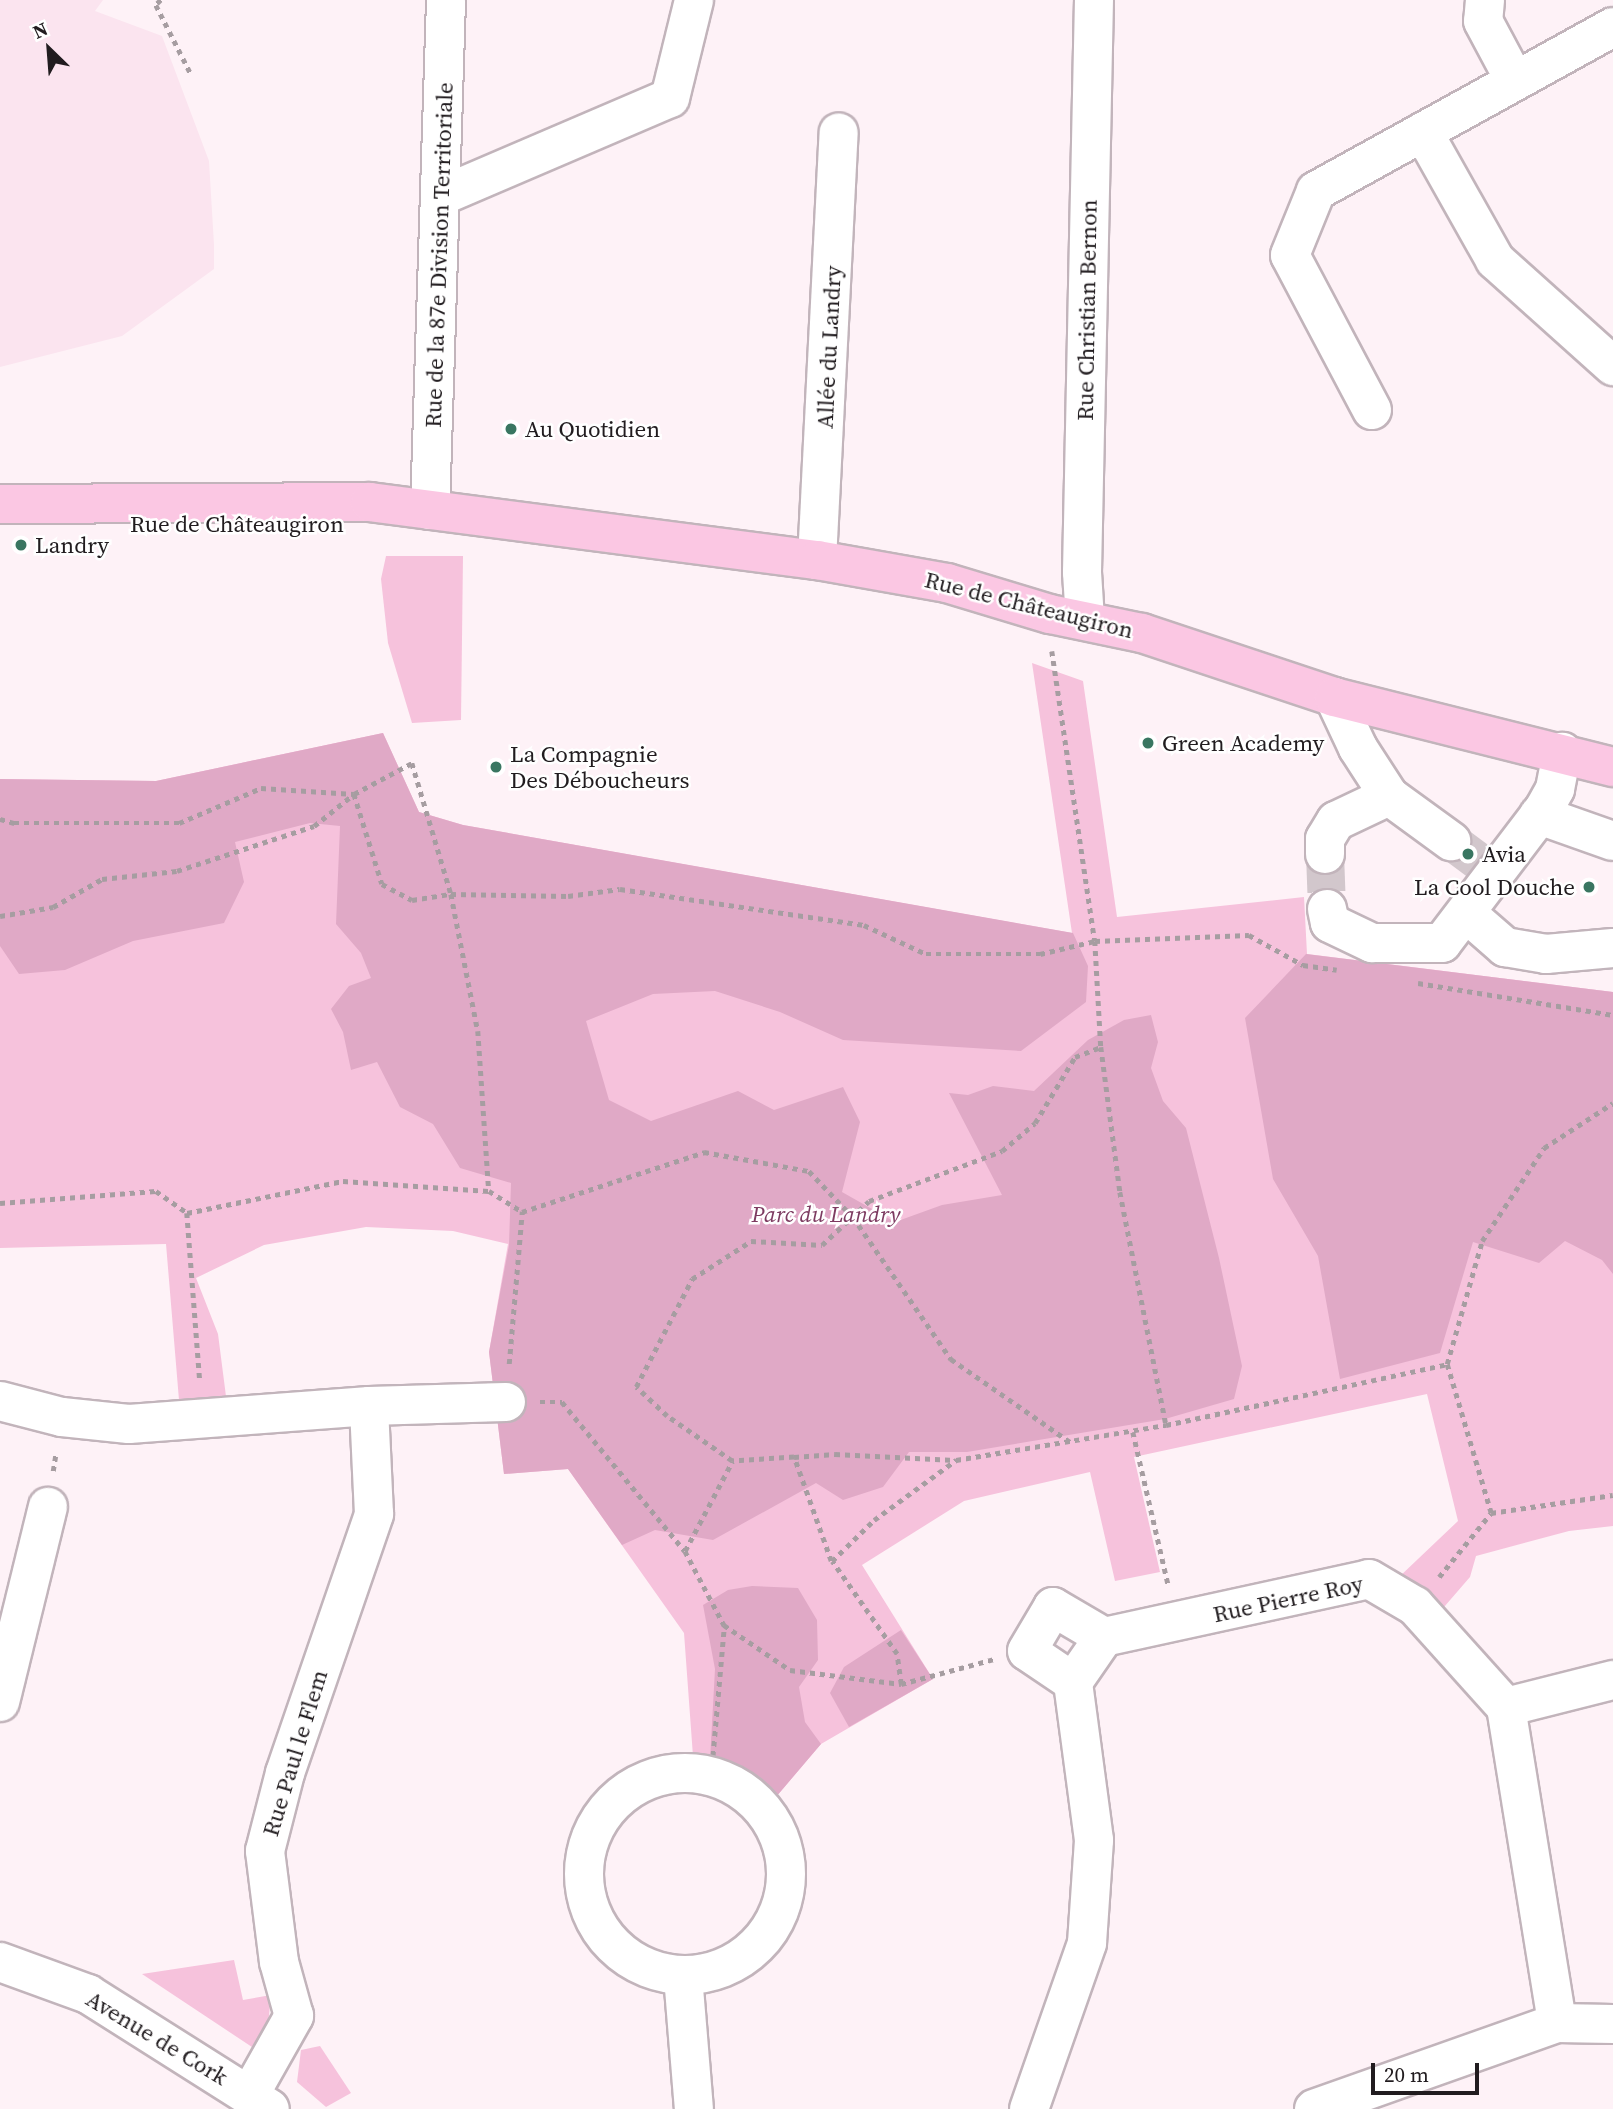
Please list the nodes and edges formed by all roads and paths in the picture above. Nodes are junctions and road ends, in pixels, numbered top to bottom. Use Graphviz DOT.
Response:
graph roads {
  1 [pos="160,0"];
  2 [pos="446,0"];
  3 [pos="694,0"];
  4 [pos="1094,0"];
  5 [pos="1485,0"];
  6 [pos="1613,27"];
  7 [pos="191,74"];
  8 [pos="1515,81"];
  9 [pos="1423,132"];
  10 [pos="839,133"];
  11 [pos="441,196"];
  12 [pos="1613,366"];
  13 [pos="1373,410"];
  14 [pos="0,504"];
  15 [pos="430,510"];
  16 [pos="0,526"];
  17 [pos="817,560"];
  18 [pos="1074,634"];
  19 [pos="1334,697"];
  20 [pos="1562,752"];
  21 [pos="1613,767"];
  22 [pos="354,794"];
  23 [pos="1389,796"];
  24 [pos="1539,815"];
  25 [pos="0,819"];
  26 [pos="1451,841"];
  27 [pos="1613,841"];
  28 [pos="1325,854"];
  29 [pos="451,894"];
  30 [pos="1327,909"];
  31 [pos="1466,914"];
  32 [pos="0,916"];
  33 [pos="1095,941"];
  34 [pos="1613,948"];
  35 [pos="1344,971"];
  36 [pos="1411,982"];
  37 [pos="1613,1015"];
  38 [pos="1101,1046"];
  39 [pos="1613,1103"];
  40 [pos="489,1191"];
  41 [pos="0,1203"];
  42 [pos="522,1212"];
  43 [pos="187,1213"];
  44 [pos="853,1217"];
  45 [pos="1447,1364"];
  46 [pos="0,1401"];
  47 [pos="506,1402"];
  48 [pos="562,1402"];
  49 [pos="369,1406"];
  50 [pos="62,1417"];
  51 [pos="202,1421"];
  52 [pos="1166,1425"];
  53 [pos="1133,1432"];
  54 [pos="1070,1442"];
  55 [pos="794,1457"];
  56 [pos="956,1460"];
  57 [pos="732,1461"];
  58 [pos="1613,1495"];
  59 [pos="48,1507"];
  60 [pos="1491,1513"];
  61 [pos="685,1551"];
  62 [pos="832,1561"];
  63 [pos="1415,1606"];
  64 [pos="1177,1623"];
  65 [pos="724,1625"];
  66 [pos="1104,1637"];
  67 [pos="1027,1651"];
  68 [pos="1613,1680"];
  69 [pos="1073,1682"];
  70 [pos="901,1684"];
  71 [pos="0,1702"];
  72 [pos="1506,1707"];
  73 [pos="711,1776"];
  74 [pos="0,1962"];
  75 [pos="683,1976"];
  76 [pos="1557,2022"];
  77 [pos="1613,2024"];
  78 [pos="260,2101"];
  79 [pos="694,2109"];
  80 [pos="1029,2109"];
  81 [pos="1314,2109"];
  1 -- 7 [label="path"];
  2 -- 11 [label="street, Rue de la 87e Division Territoriale"];
  3 -- 11 [label="street"];
  4 -- 18 [label="street, Rue Christian Bernon"];
  5 -- 8 [label="street"];
  6 -- 8 [label="street"];
  8 -- 9 [label="street"];
  9 -- 12 [label="street"];
  9 -- 13 [label="street"];
  10 -- 17 [label="street, Allée du Landry"];
  11 -- 15 [label="street, Rue de la 87e Division Territoriale"];
  14 -- 15 [label="main road, Rue de Châteaugiron"];
  15 -- 16 [label="main road, Rue de Châteaugiron"];
  15 -- 17 [label="main road, Rue de Châteaugiron"];
  17 -- 18 [label="main road, Rue de Châteaugiron"];
  18 -- 19 [label="main road, Rue de Châteaugiron"];
  18 -- 33 [label="path"];
  19 -- 20 [label="main road, Rue de Châteaugiron"];
  19 -- 23 [label="street"];
  20 -- 21 [label="main road, Rue de Châteaugiron"];
  20 -- 24 [label="street"];
  22 -- 25 [label="path"];
  22 -- 29 [label="path"];
  22 -- 29 [label="path"];
  22 -- 32 [label="path"];
  23 -- 26 [label="street"];
  23 -- 28 [label="street"];
  24 -- 27 [label="street"];
  24 -- 31 [label="street"];
  29 -- 33 [label="path"];
  29 -- 40 [label="path"];
  30 -- 31 [label="street"];
  31 -- 34 [label="street"];
  33 -- 35 [label="path"];
  33 -- 38 [label="path"];
  36 -- 37 [label="path"];
  38 -- 44 [label="path"];
  38 -- 52 [label="path"];
  39 -- 45 [label="path"];
  40 -- 42 [label="path"];
  40 -- 43 [label="path"];
  41 -- 43 [label="path"];
  42 -- 44 [label="path"];
  42 -- 47 [label="path"];
  43 -- 51 [label="path"];
  44 -- 54 [label="path"];
  44 -- 57 [label="path"];
  45 -- 52 [label="path"];
  45 -- 60 [label="path"];
  46 -- 50 [label="street"];
  47 -- 49 [label="street"];
  48 -- 61 [label="path"];
  49 -- 51 [label="street"];
  49 -- 78 [label="street, Rue Paul le Flem"];
  50 -- 51 [label="street"];
  50 -- 59 [label="path"];
  52 -- 53 [label="path"];
  53 -- 54 [label="path"];
  53 -- 64 [label="path"];
  54 -- 56 [label="path"];
  55 -- 56 [label="path"];
  55 -- 57 [label="path"];
  55 -- 62 [label="path"];
  56 -- 62 [label="path"];
  57 -- 61 [label="path"];
  58 -- 60 [label="path"];
  59 -- 71 [label="street"];
  60 -- 63 [label="path"];
  61 -- 65 [label="path"];
  62 -- 70 [label="path"];
  63 -- 64 [label="street, Rue Pierre Roy"];
  63 -- 72 [label="street, Rue Pierre Roy"];
  64 -- 66 [label="street, Rue Pierre Roy"];
  65 -- 70 [label="path"];
  65 -- 73 [label="path"];
  66 -- 67 [label="street"];
  66 -- 69 [label="street"];
  67 -- 69 [label="street"];
  67 -- 70 [label="path"];
  68 -- 72 [label="street"];
  69 -- 80 [label="street"];
  72 -- 76 [label="street"];
  73 -- 75 [label="street"];
  73 -- 75 [label="street"];
  74 -- 78 [label="street, Avenue de Cork"];
  75 -- 79 [label="street"];
  76 -- 77 [label="street"];
  76 -- 81 [label="street"];
}
